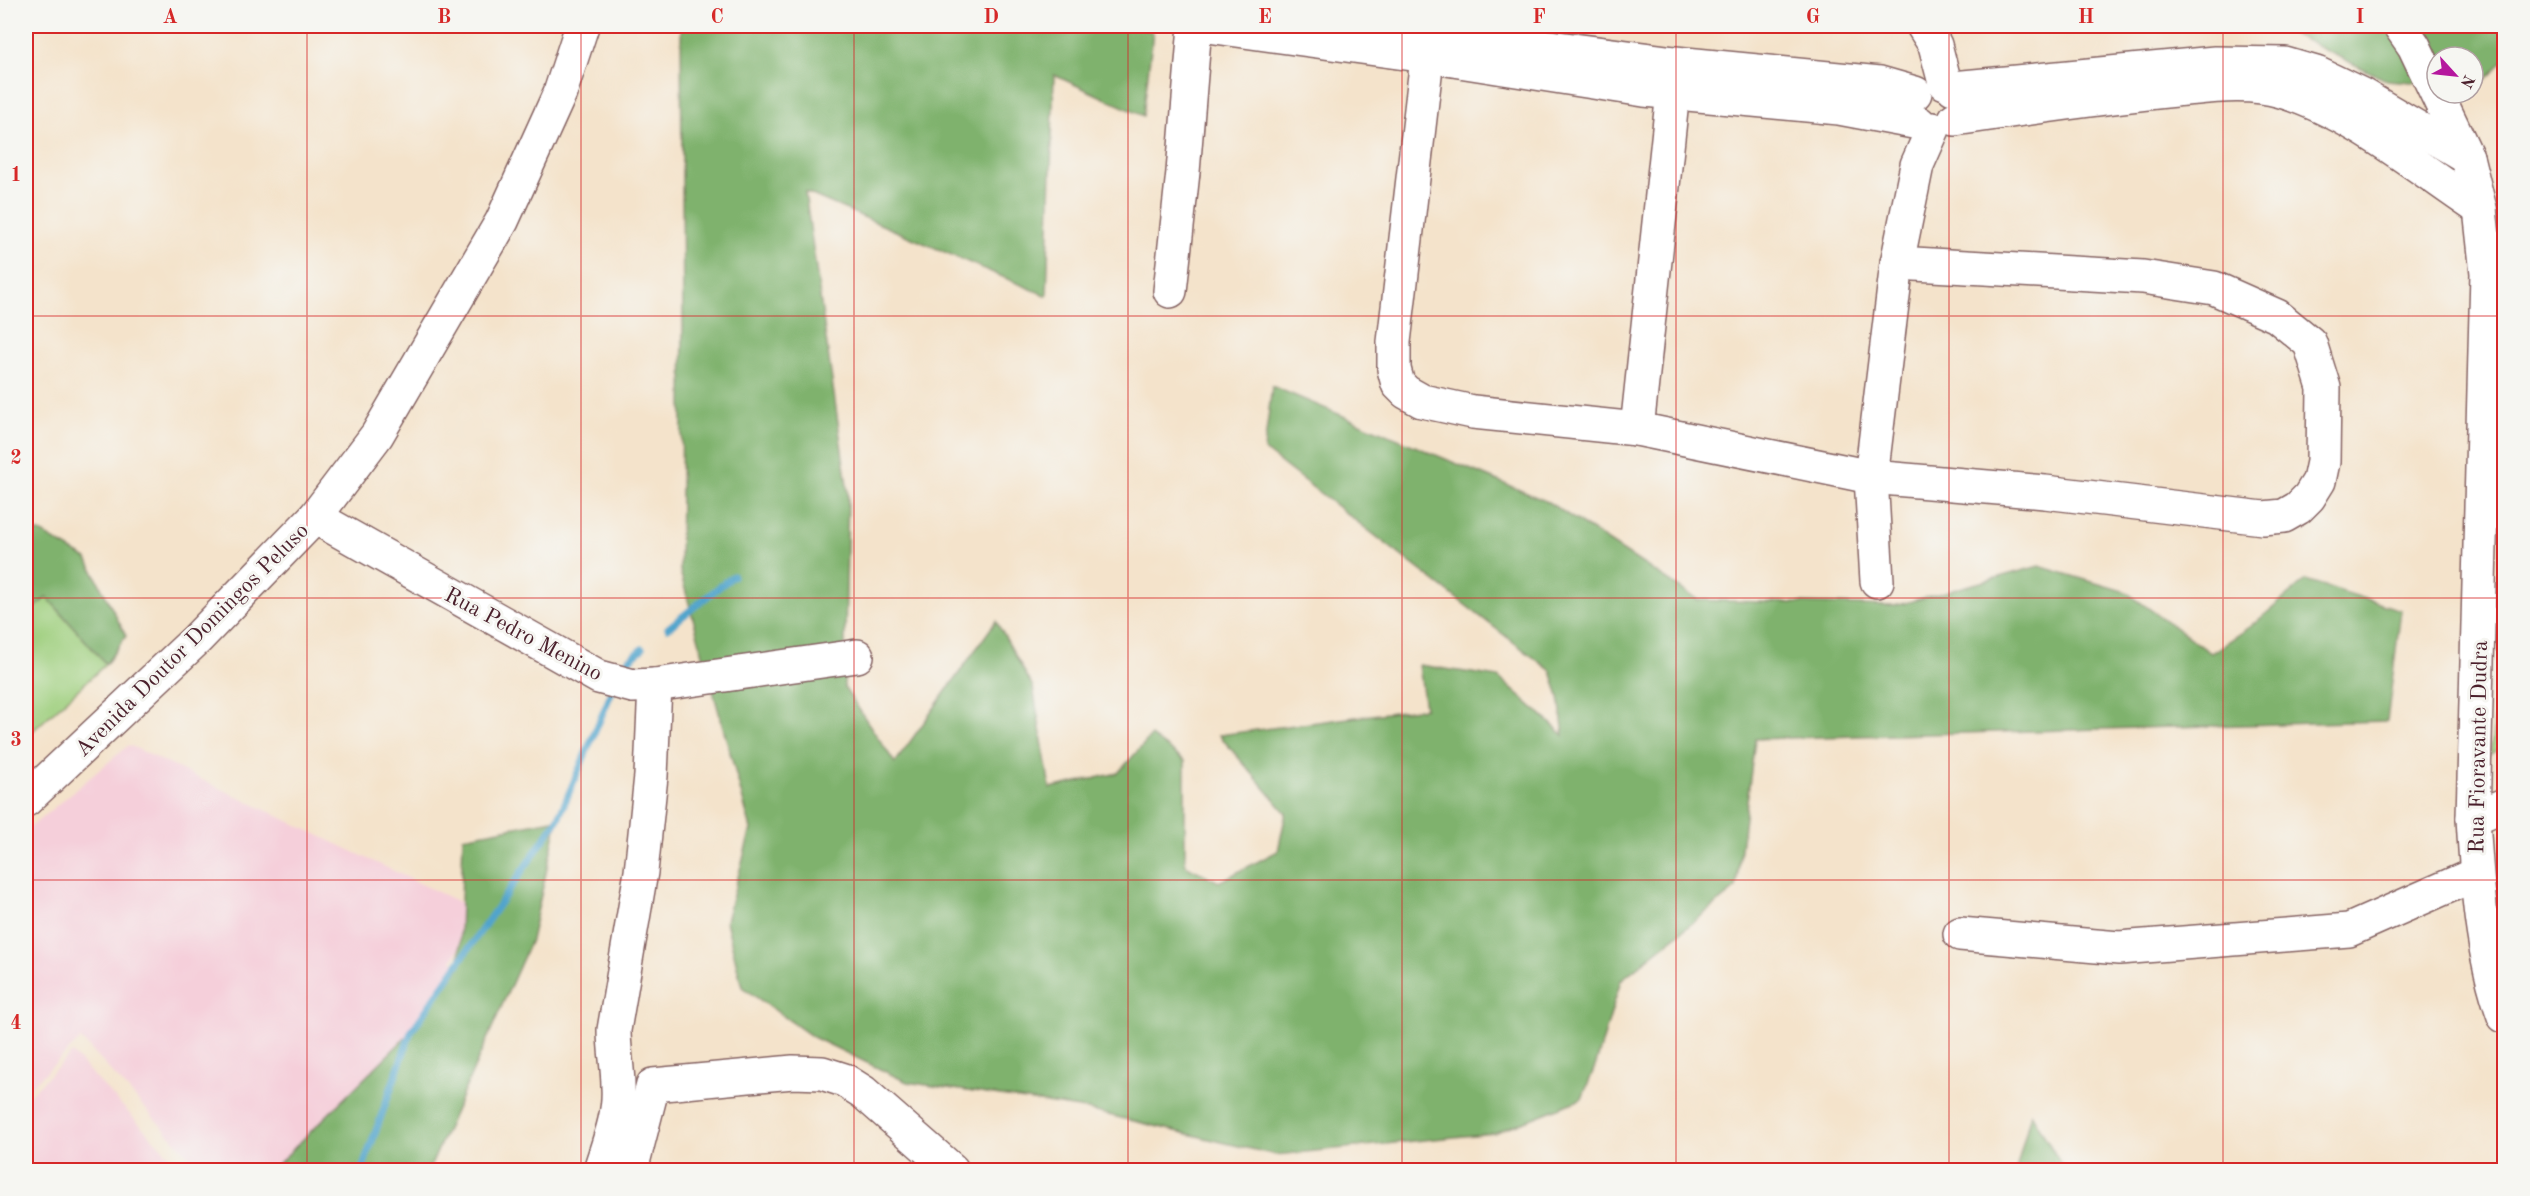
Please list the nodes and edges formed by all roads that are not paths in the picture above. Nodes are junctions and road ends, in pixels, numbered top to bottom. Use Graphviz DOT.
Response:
graph roads {
  1 [pos="582,26"];
  2 [pos="1196,26"];
  3 [pos="1208,26"];
  4 [pos="1386,26"];
  5 [pos="1923,26"];
  6 [pos="2400,26"];
  7 [pos="1428,44"];
  8 [pos="1675,78"];
  9 [pos="1937,106"];
  10 [pos="2467,157"];
  11 [pos="2480,210"];
  12 [pos="1897,263"];
  13 [pos="1170,291"];
  14 [pos="2493,409"];
  15 [pos="1637,429"];
  16 [pos="1871,477"];
  17 [pos="315,517"];
  18 [pos="1877,581"];
  19 [pos="857,656"];
  20 [pos="2491,660"];
  21 [pos="644,686"];
  22 [pos="26,800"];
  23 [pos="2505,805"];
  24 [pos="2473,818"];
  25 [pos="2476,874"];
  26 [pos="1960,934"];
  27 [pos="2504,1016"];
  28 [pos="653,1085"];
  29 [pos="618,1087"];
  30 [pos="600,1170"];
  31 [pos="631,1170"];
  32 [pos="952,1170"];
  1 -- 17 [label="street, Avenida Doutor Domingos Peluso"];
  2 -- 13 [label="street"];
  3 -- 7 [label="street"];
  4 -- 7 [label="street"];
  5 -- 9 [label="street"];
  6 -- 10 [label="street, Rua Fioravante Dudra"];
  7 -- 8 [label="street"];
  7 -- 15 [label="street"];
  8 -- 9 [label="street"];
  8 -- 15 [label="street"];
  9 -- 10 [label="street"];
  9 -- 11 [label="street"];
  9 -- 12 [label="street"];
  10 -- 11 [label="street, Rua Fioravante Dudra"];
  11 -- 14 [label="street, Rua Fioravante Dudra"];
  12 -- 16 [label="street"];
  12 -- 16 [label="street"];
  14 -- 20 [label="street, Rua Fioravante Dudra"];
  15 -- 16 [label="street"];
  16 -- 18 [label="street"];
  17 -- 21 [label="street, Rua Pedro Menino"];
  17 -- 22 [label="street, Avenida Doutor Domingos Peluso"];
  19 -- 21 [label="street, Rua Pedro Menino"];
  20 -- 24 [label="street, Rua Fioravante Dudra"];
  21 -- 29 [label="street"];
  23 -- 24 [label="street"];
  24 -- 25 [label="street, Rua Fioravante Dudra"];
  25 -- 26 [label="street"];
  25 -- 27 [label="street, Rua Fioravante Dudra"];
  28 -- 29 [label="street"];
  28 -- 31 [label="street"];
  28 -- 32 [label="street"];
  29 -- 30 [label="street"];
}
